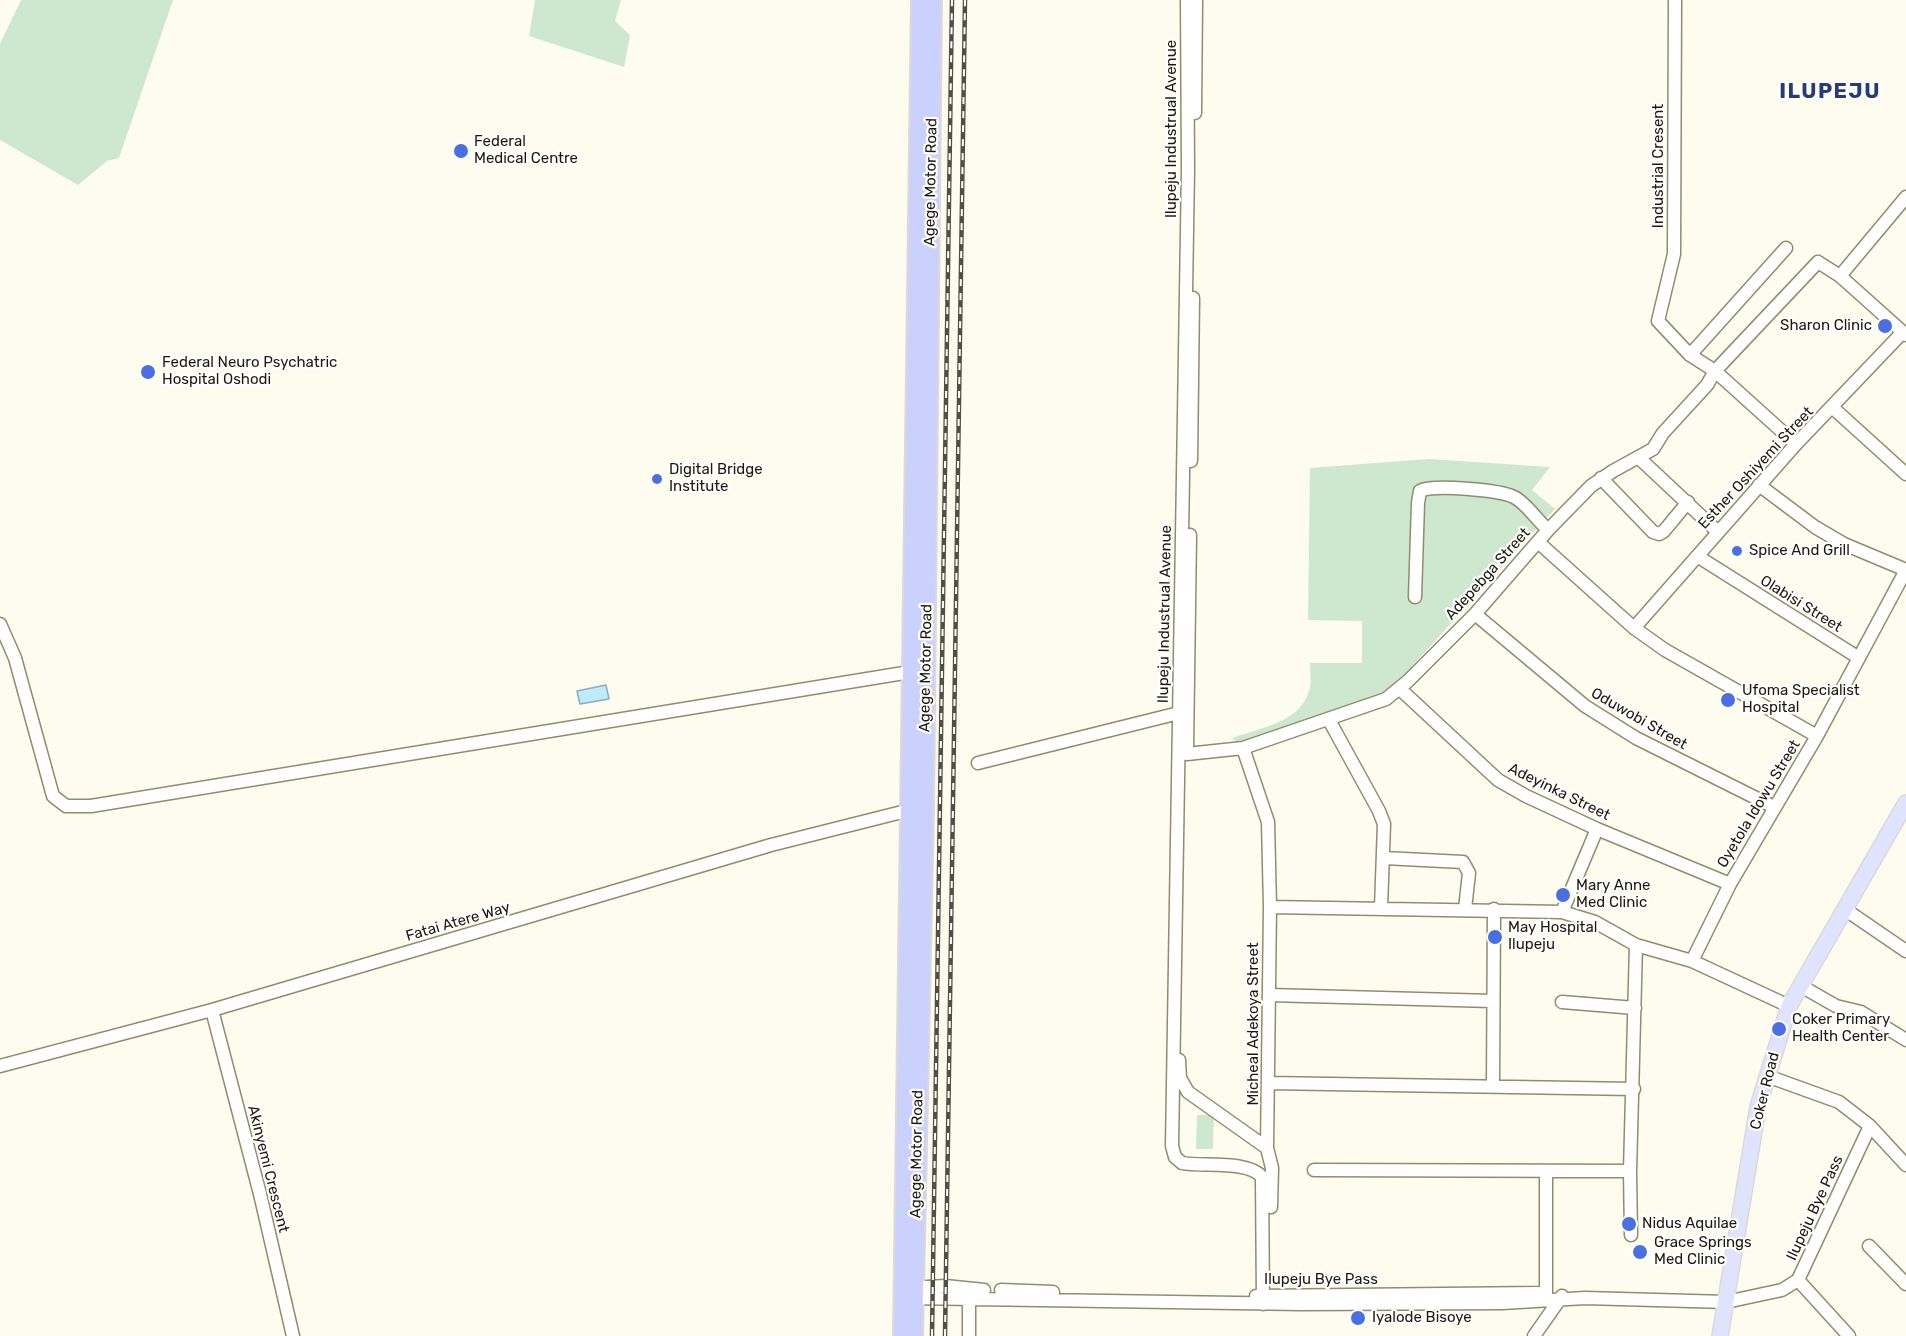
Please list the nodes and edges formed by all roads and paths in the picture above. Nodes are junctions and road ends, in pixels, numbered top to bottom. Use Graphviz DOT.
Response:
graph roads {
  1 [pos="920,0"];
  2 [pos="933,0"];
  3 [pos="1187,0"];
  4 [pos="1196,0"];
  5 [pos="1675,0"];
  6 [pos="1904,206"];
  7 [pos="1786,248"];
  8 [pos="1840,276"];
  9 [pos="1904,333"];
  10 [pos="1690,355"];
  11 [pos="1712,369"];
  12 [pos="1832,407"];
  13 [pos="1796,444"];
  14 [pos="1638,457"];
  15 [pos="1906,474"];
  16 [pos="1601,478"];
  17 [pos="1760,485"];
  18 [pos="1688,502"];
  19 [pos="1548,530"];
  20 [pos="1717,531"];
  21 [pos="1538,542"];
  22 [pos="1697,556"];
  23 [pos="1906,570"];
  24 [pos="1415,597"];
  25 [pos="1475,614"];
  26 [pos="0,624"];
  27 [pos="1634,628"];
  28 [pos="1859,658"];
  29 [pos="910,672"];
  30 [pos="1400,689"];
  31 [pos="1179,713"];
  32 [pos="1329,720"];
  33 [pos="1817,736"];
  34 [pos="1243,748"];
  35 [pos="1187,754"];
  36 [pos="978,763"];
  37 [pos="1906,803"];
  38 [pos="1774,807"];
  39 [pos="917,809"];
  40 [pos="1597,829"];
  41 [pos="1384,858"];
  42 [pos="1730,884"];
  43 [pos="1270,907"];
  44 [pos="1381,908"];
  45 [pos="1465,909"];
  46 [pos="1494,909"];
  47 [pos="1846,910"];
  48 [pos="1562,912"];
  49 [pos="1636,945"];
  50 [pos="1906,951"];
  51 [pos="1692,961"];
  52 [pos="1801,986"];
  53 [pos="1269,995"];
  54 [pos="1493,1001"];
  55 [pos="1562,1002"];
  56 [pos="1789,1006"];
  57 [pos="1635,1008"];
  58 [pos="212,1010"];
  59 [pos="1906,1040"];
  60 [pos="0,1066"];
  61 [pos="1767,1076"];
  62 [pos="1268,1083"];
  63 [pos="1493,1086"];
  64 [pos="1634,1089"];
  65 [pos="1870,1126"];
  66 [pos="1267,1148"];
  67 [pos="1906,1165"];
  68 [pos="1314,1170"];
  69 [pos="1630,1171"];
  70 [pos="1546,1172"];
  71 [pos="1631,1235"];
  72 [pos="1869,1246"];
  73 [pos="1798,1280"];
  74 [pos="1906,1284"];
  75 [pos="909,1293"];
  76 [pos="1546,1293"];
  77 [pos="1562,1296"];
  78 [pos="969,1297"];
  79 [pos="1732,1297"];
  80 [pos="1268,1300"];
  81 [pos="293,1336"];
  82 [pos="902,1336"];
  83 [pos="914,1336"];
  84 [pos="969,1336"];
  85 [pos="1534,1336"];
  86 [pos="1720,1336"];
  87 [pos="1849,1336"];
  1 -- 29 [label="highway, Agege Motor Road"];
  2 -- 39 [label="highway, Agege Motor Road"];
  3 -- 31 [label="street, Ilupeju Industrual Avenue"];
  4 -- 35 [label="street, Ilupeju Industrual Avenue"];
  5 -- 10 [label="street, Industrial Cresent"];
  6 -- 8 [label="street"];
  7 -- 10 [label="street"];
  8 -- 9 [label="street"];
  8 -- 11 [label="street, Adepebga Street"];
  9 -- 12 [label="street, Esther Oshiyemi Street"];
  10 -- 11 [label="street"];
  11 -- 13 [label="street"];
  11 -- 14 [label="street, Adepebga Street"];
  12 -- 13 [label="street, Esther Oshiyemi Street"];
  12 -- 15 [label="street"];
  13 -- 17 [label="street, Esther Oshiyemi Street"];
  14 -- 16 [label="street, Adepebga Street"];
  14 -- 18 [label="street"];
  16 -- 18 [label="street"];
  16 -- 19 [label="street, Adepebga Street"];
  17 -- 20 [label="street, Esther Oshiyemi Street"];
  17 -- 23 [label="street"];
  18 -- 20 [label="street"];
  19 -- 21 [label="street, Adepebga Street"];
  19 -- 24 [label="street"];
  20 -- 22 [label="street, Esther Oshiyemi Street"];
  21 -- 25 [label="street, Adepebga Street"];
  21 -- 27 [label="street"];
  22 -- 27 [label="street, Esther Oshiyemi Street"];
  22 -- 28 [label="street, Olabisi Street"];
  23 -- 28 [label="street, Oyetola Idowu Street"];
  25 -- 30 [label="street, Adepebga Street"];
  25 -- 38 [label="street, Oduwobi Street"];
  26 -- 29 [label="street"];
  27 -- 33 [label="street"];
  28 -- 33 [label="street, Oyetola Idowu Street"];
  29 -- 39 [label="highway, Agege Motor Road"];
  30 -- 32 [label="street, Adepebga Street"];
  30 -- 40 [label="street, Adeyinka Street"];
  31 -- 36 [label="street"];
  31 -- 80 [label="street, Ilupeju Industrual Avenue"];
  32 -- 34 [label="street, Adepebga Street"];
  32 -- 41 [label="street"];
  33 -- 38 [label="street, Oyetola Idowu Street"];
  34 -- 35 [label="street, Adepebga Street"];
  34 -- 43 [label="street, Micheal Adekoya Street"];
  35 -- 66 [label="street, Ilupeju Industrual Avenue"];
  37 -- 47 [label="main road, Coker Road"];
  38 -- 42 [label="street, Oyetola Idowu Street"];
  39 -- 58 [label="street, Fatai Atere Way"];
  39 -- 75 [label="highway, Agege Motor Road"];
  40 -- 42 [label="street, Adeyinka Street"];
  40 -- 48 [label="street"];
  41 -- 44 [label="street"];
  41 -- 45 [label="street"];
  42 -- 51 [label="street, Oyetola Idowu Street"];
  43 -- 44 [label="street"];
  43 -- 53 [label="street, Micheal Adekoya Street"];
  44 -- 45 [label="street"];
  45 -- 46 [label="street"];
  46 -- 48 [label="street"];
  46 -- 54 [label="street"];
  47 -- 50 [label="street"];
  47 -- 52 [label="main road, Coker Road"];
  48 -- 49 [label="street"];
  49 -- 51 [label="street"];
  49 -- 57 [label="street"];
  51 -- 56 [label="street"];
  52 -- 56 [label="main road, Coker Road"];
  52 -- 59 [label="street"];
  53 -- 54 [label="street"];
  53 -- 62 [label="street, Micheal Adekoya Street"];
  54 -- 63 [label="street"];
  55 -- 57 [label="street"];
  56 -- 61 [label="main road, Coker Road"];
  57 -- 64 [label="street"];
  58 -- 60 [label="street, Fatai Atere Way"];
  58 -- 81 [label="street, Akinyemi Crescent"];
  61 -- 65 [label="street"];
  61 -- 79 [label="main road, Coker Road"];
  62 -- 63 [label="street"];
  62 -- 66 [label="street, Micheal Adekoya Street"];
  63 -- 64 [label="street"];
  64 -- 69 [label="street"];
  65 -- 67 [label="street"];
  65 -- 73 [label="street, Ilupeju Bye Pass"];
  66 -- 80 [label="street, Micheal Adekoya Street"];
  68 -- 70 [label="street"];
  69 -- 70 [label="street"];
  69 -- 71 [label="street"];
  70 -- 76 [label="street"];
  72 -- 74 [label="street"];
  73 -- 79 [label="street, Ilupeju Bye Pass"];
  73 -- 87 [label="street"];
  75 -- 78 [label="street, Ilupeju Bye Pass"];
  75 -- 80 [label="street, Ilupeju Bye Pass"];
  75 -- 82 [label="highway, Agege Motor Road"];
  75 -- 83 [label="highway, Agege Motor Road"];
  76 -- 77 [label="street, Ilupeju Bye Pass"];
  76 -- 80 [label="street, Ilupeju Bye Pass"];
  77 -- 79 [label="street, Ilupeju Bye Pass"];
  77 -- 80 [label="street, Ilupeju Bye Pass"];
  77 -- 85 [label="street"];
  78 -- 80 [label="street, Ilupeju Bye Pass"];
  78 -- 84 [label="street"];
  79 -- 86 [label="main road, Coker Road"];
}
